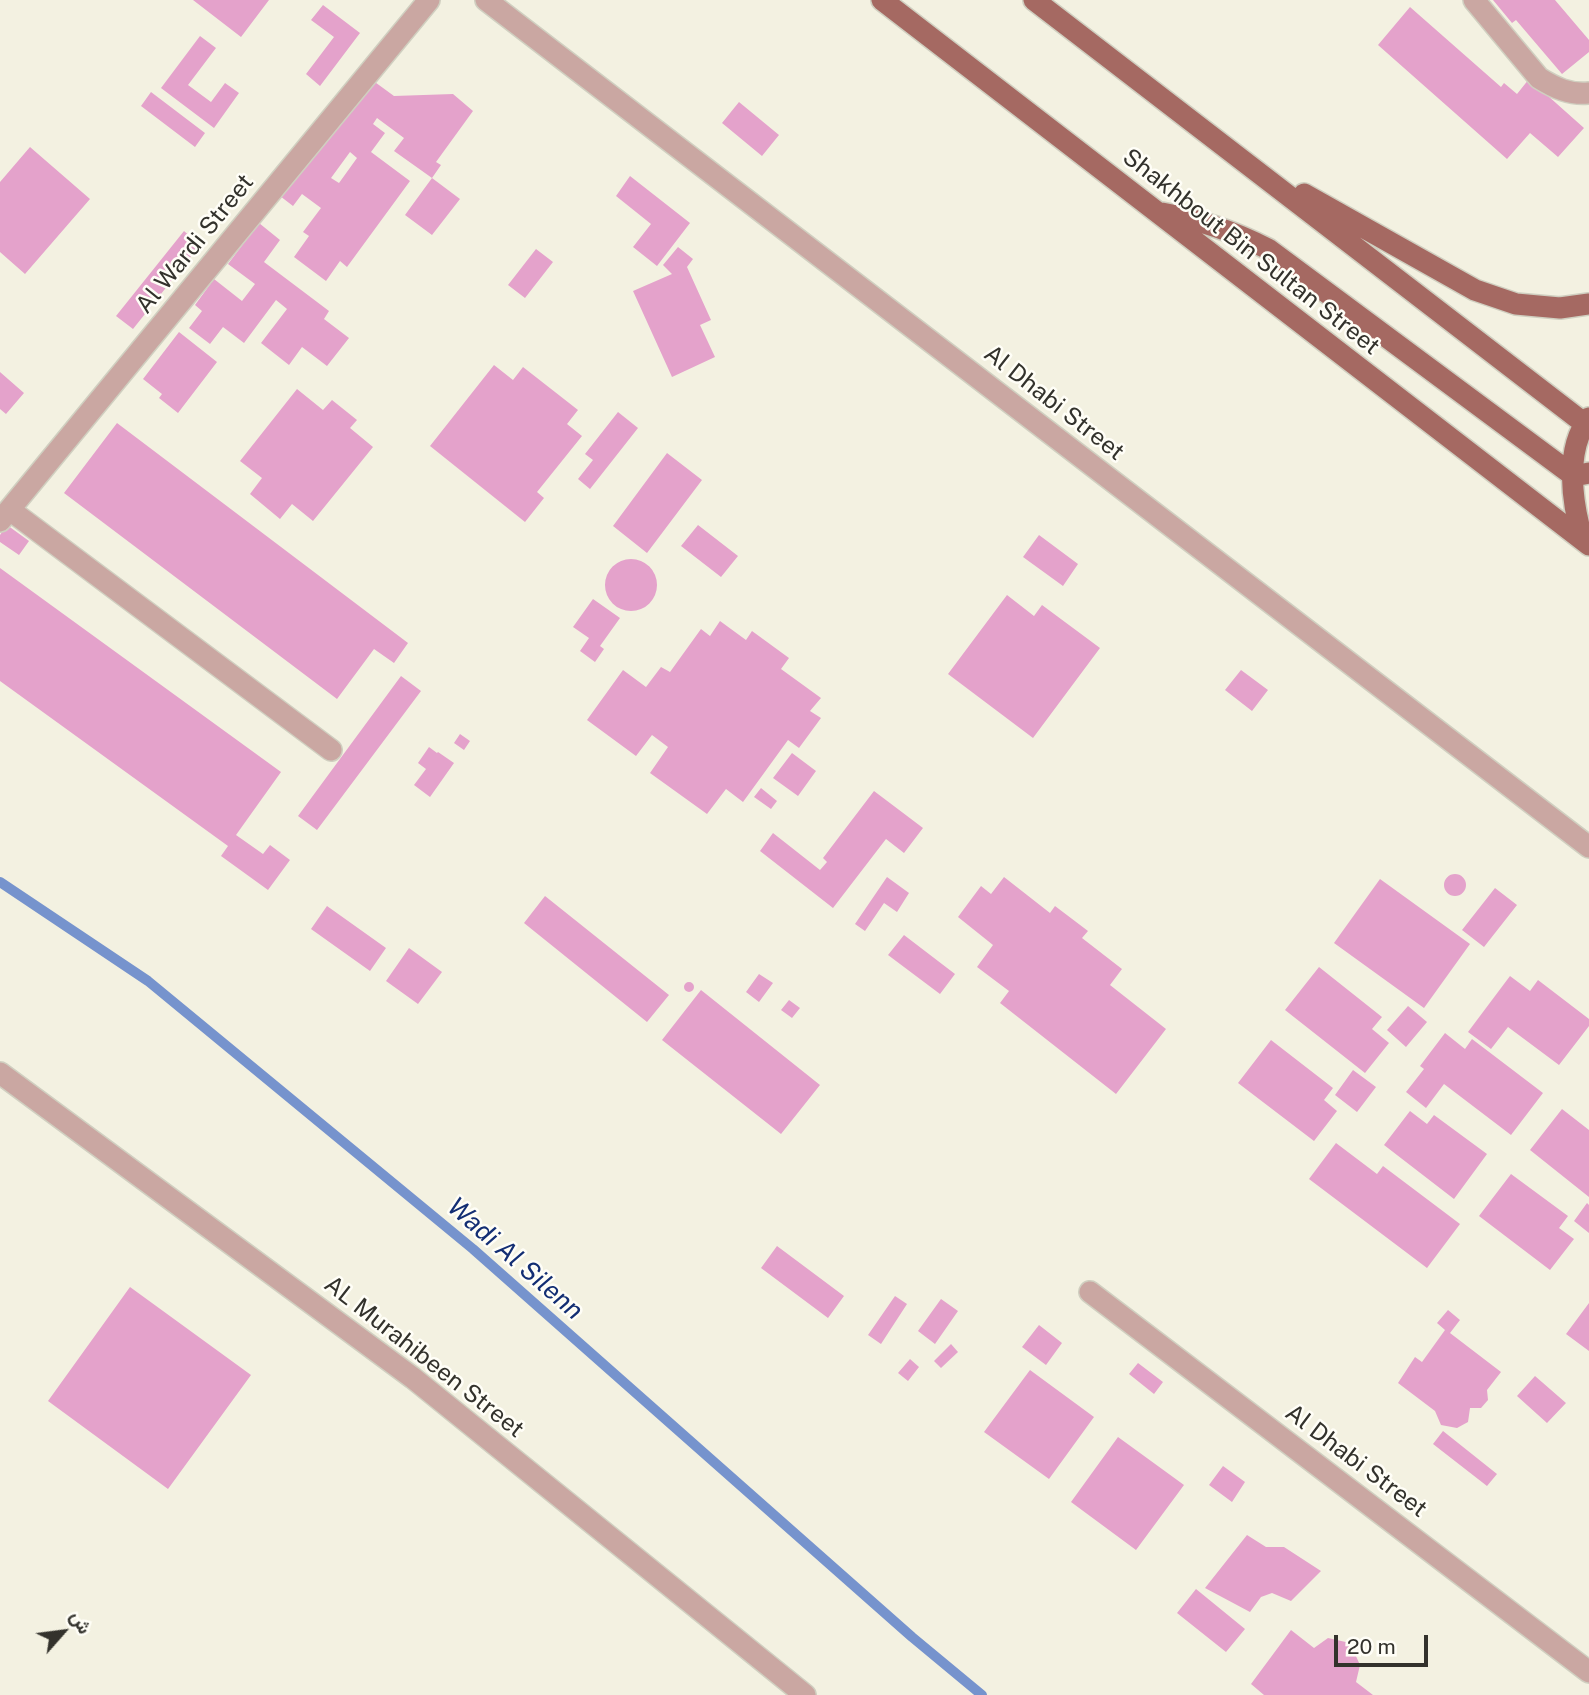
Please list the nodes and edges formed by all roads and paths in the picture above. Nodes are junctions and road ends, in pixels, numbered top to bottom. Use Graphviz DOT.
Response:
graph roads {
  1 [pos="429,0"];
  2 [pos="486,0"];
  3 [pos="882,0"];
  4 [pos="1034,0"];
  5 [pos="1474,0"];
  6 [pos="1589,93"];
  7 [pos="1243,161"];
  8 [pos="1157,212"];
  9 [pos="1589,304"];
  10 [pos="1587,423"];
  11 [pos="1581,474"];
  12 [pos="5,515"];
  13 [pos="1586,542"];
  14 [pos="331,750"];
  15 [pos="1589,847"];
  16 [pos="0,1073"];
  17 [pos="1090,1292"];
  18 [pos="1589,1672"];
  19 [pos="805,1695"];
  1 -- 12 [label="street, Al Wardi Street"];
  2 -- 15 [label="street, Al Dhabi Street"];
  3 -- 8 [label="main road, Shakhbout Bin Sultan Street"];
  4 -- 7 [label="main road"];
  5 -- 6 [label="street"];
  7 -- 9 [label="main road"];
  7 -- 10 [label="main road"];
  8 -- 11 [label="main road"];
  8 -- 13 [label="main road, Shakhbout Bin Sultan Street"];
  10 -- 11 [label="main road"];
  11 -- 13 [label="main road"];
  12 -- 14 [label="street"];
  16 -- 19 [label="street, AL Murahibeen Street"];
  17 -- 18 [label="street, Al Dhabi Street"];
}
